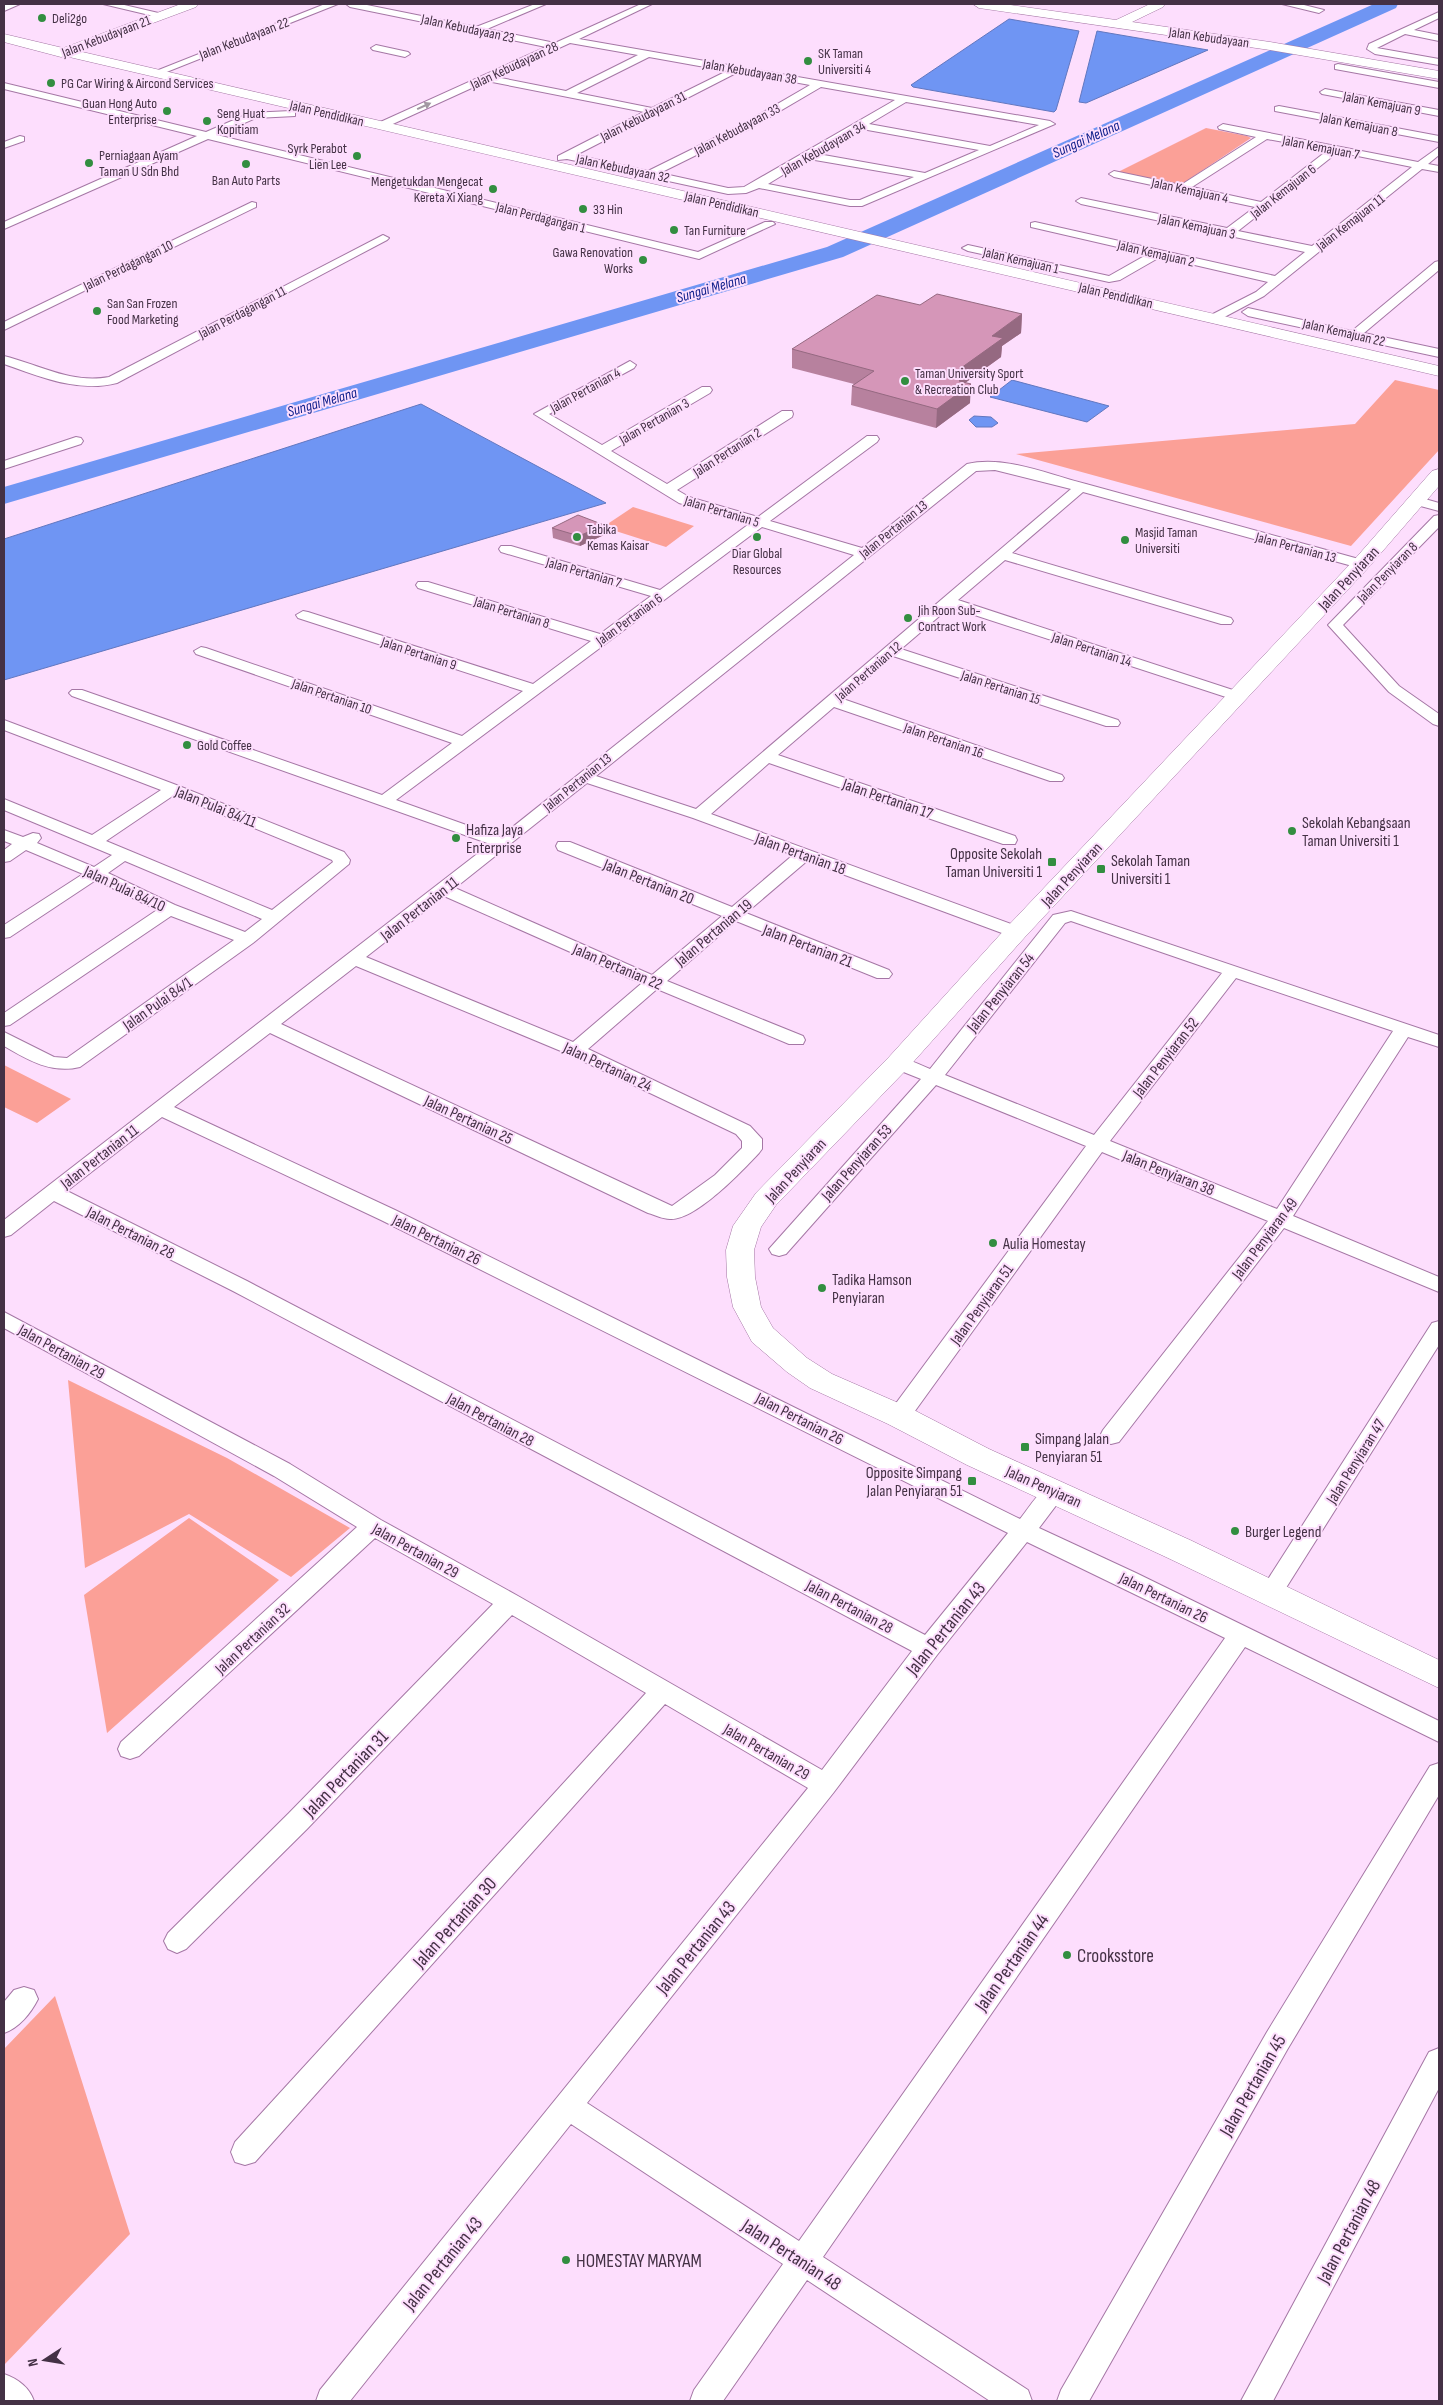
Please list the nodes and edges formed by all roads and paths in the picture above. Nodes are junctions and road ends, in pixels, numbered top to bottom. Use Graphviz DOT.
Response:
graph roads {
  1 [pos="15,4"];
  2 [pos="108,4"];
  3 [pos="192,4"];
  4 [pos="333,4"];
  5 [pos="350,4"];
  6 [pos="542,4"];
  7 [pos="648,4"];
  8 [pos="979,4"];
  9 [pos="1141,4"];
  10 [pos="1159,4"];
  11 [pos="1287,4"];
  12 [pos="424,7"];
  13 [pos="4,8"];
  14 [pos="1319,10"];
  15 [pos="406,14"];
  16 [pos="162,15"];
  17 [pos="1439,15"];
  18 [pos="1103,22"];
  19 [pos="1118,24"];
  20 [pos="479,30"];
  21 [pos="1404,32"];
  22 [pos="4,38"];
  23 [pos="1439,38"];
  24 [pos="568,40"];
  25 [pos="22,42"];
  26 [pos="86,44"];
  27 [pos="556,46"];
  28 [pos="4,48"];
  29 [pos="376,48"];
  30 [pos="63,52"];
  31 [pos="650,53"];
  32 [pos="405,54"];
  33 [pos="48,58"];
  34 [pos="1439,62"];
  35 [pos="1338,66"];
  36 [pos="737,69"];
  37 [pos="156,73"];
  38 [pos="1439,75"];
  39 [pos="487,78"];
  40 [pos="820,83"];
  41 [pos="1439,85"];
  42 [pos="4,86"];
  43 [pos="1325,92"];
  44 [pos="567,94"];
  45 [pos="906,98"];
  46 [pos="252,109"];
  47 [pos="1279,109"];
  48 [pos="652,111"];
  49 [pos="1439,113"];
  50 [pos="380,126"];
  51 [pos="862,126"];
  52 [pos="1223,127"];
  53 [pos="207,136"];
  54 [pos="1264,136"];
  55 [pos="20,139"];
  56 [pos="1439,140"];
  57 [pos="4,145"];
  58 [pos="991,149"];
  59 [pos="1336,150"];
  60 [pos="1439,150"];
  61 [pos="566,156"];
  62 [pos="809,156"];
  63 [pos="550,165"];
  64 [pos="1420,166"];
  65 [pos="1439,169"];
  66 [pos="652,174"];
  67 [pos="1114,174"];
  68 [pos="925,176"];
  69 [pos="758,185"];
  70 [pos="1184,188"];
  71 [pos="738,191"];
  72 [pos="1081,201"];
  73 [pos="252,205"];
  74 [pos="1265,206"];
  75 [pos="772,220"];
  76 [pos="1035,225"];
  77 [pos="4,226"];
  78 [pos="1228,232"];
  79 [pos="383,238"];
  80 [pos="968,248"];
  81 [pos="1313,250"];
  82 [pos="1156,254"];
  83 [pos="944,259"];
  84 [pos="1439,264"];
  85 [pos="1277,280"];
  86 [pos="1260,294"];
  87 [pos="1215,318"];
  88 [pos="1243,318"];
  89 [pos="4,326"];
  90 [pos="1356,334"];
  91 [pos="1439,353"];
  92 [pos="4,360"];
  93 [pos="630,365"];
  94 [pos="1439,371"];
  95 [pos="1439,381"];
  96 [pos="706,390"];
  97 [pos="540,414"];
  98 [pos="787,414"];
  99 [pos="872,439"];
  100 [pos="76,441"];
  101 [pos="602,451"];
  102 [pos="4,465"];
  103 [pos="1439,475"];
  104 [pos="1081,487"];
  105 [pos="667,490"];
  106 [pos="1429,504"];
  107 [pos="1439,519"];
  108 [pos="760,523"];
  109 [pos="506,549"];
  110 [pos="864,553"];
  111 [pos="1002,555"];
  112 [pos="1361,564"];
  113 [pos="423,586"];
  114 [pos="662,595"];
  115 [pos="948,602"];
  116 [pos="303,616"];
  117 [pos="1226,621"];
  118 [pos="600,639"];
  119 [pos="201,651"];
  120 [pos="891,651"];
  121 [pos="536,690"];
  122 [pos="77,693"];
  123 [pos="1237,696"];
  124 [pos="833,701"];
  125 [pos="1437,716"];
  126 [pos="1112,723"];
  127 [pos="4,725"];
  128 [pos="463,742"];
  129 [pos="767,757"];
  130 [pos="584,777"];
  131 [pos="1056,778"];
  132 [pos="173,789"];
  133 [pos="386,800"];
  134 [pos="4,804"];
  135 [pos="699,815"];
  136 [pos="54,825"];
  137 [pos="4,835"];
  138 [pos="1009,840"];
  139 [pos="94,841"];
  140 [pos="25,843"];
  141 [pos="502,843"];
  142 [pos="564,846"];
  143 [pos="125,854"];
  144 [pos="805,854"];
  145 [pos="4,857"];
  146 [pos="97,874"];
  147 [pos="442,889"];
  148 [pos="170,909"];
  149 [pos="733,915"];
  150 [pos="275,918"];
  151 [pos="1016,932"];
  152 [pos="4,933"];
  153 [pos="247,939"];
  154 [pos="353,958"];
  155 [pos="1233,970"];
  156 [pos="883,974"];
  157 [pos="655,982"];
  158 [pos="4,1021"];
  159 [pos="268,1024"];
  160 [pos="1403,1030"];
  161 [pos="4,1038"];
  162 [pos="796,1040"];
  163 [pos="1439,1041"];
  164 [pos="575,1050"];
  165 [pos="898,1063"];
  166 [pos="934,1076"];
  167 [pos="160,1108"];
  168 [pos="1098,1143"];
  169 [pos="52,1192"];
  170 [pos="671,1212"];
  171 [pos="1281,1218"];
  172 [pos="4,1230"];
  173 [pos="779,1249"];
  174 [pos="1439,1285"];
  175 [pos="4,1319"];
  176 [pos="1439,1328"];
  177 [pos="899,1416"];
  178 [pos="1111,1436"];
  179 [pos="1056,1491"];
  180 [pos="373,1526"];
  181 [pos="1024,1531"];
  182 [pos="1271,1593"];
  183 [pos="510,1602"];
  184 [pos="1241,1634"];
  185 [pos="928,1648"];
  186 [pos="1439,1675"];
  187 [pos="662,1691"];
  188 [pos="1439,1732"];
  189 [pos="130,1749"];
  190 [pos="1439,1773"];
  191 [pos="825,1785"];
  192 [pos="177,1941"];
  193 [pos="24,1999"];
  194 [pos="4,2020"];
  195 [pos="1439,2061"];
  196 [pos="568,2106"];
  197 [pos="245,2152"];
  198 [pos="804,2261"];
  199 [pos="4,2389"];
  200 [pos="18,2401"];
  201 [pos="331,2401"];
  202 [pos="705,2401"];
  203 [pos="1017,2401"];
  204 [pos="1072,2401"];
  205 [pos="1256,2401"];
  1 -- 13 [label="street"];
  2 -- 16 [label="street"];
  3 -- 16 [label="main road, Jalan Kebudayaan 21"];
  4 -- 37 [label="street, Jalan Kebudayaan 22"];
  5 -- 15 [label="street, Jalan Kebudayaan 23"];
  6 -- 20 [label="street"];
  7 -- 24 [label="street, Jalan Kebudayaan 28"];
  8 -- 18 [label="main road, Jalan Kebudayaan"];
  9 -- 18 [label="main road"];
  10 -- 19 [label="main road"];
  11 -- 14 [label="street"];
  12 -- 15 [label="street"];
  15 -- 20 [label="street, Jalan Kebudayaan 23"];
  16 -- 26 [label="main road, Jalan Kebudayaan 21"];
  17 -- 21 [label="street"];
  18 -- 19 [label="main road, Jalan Kebudayaan"];
  19 -- 38 [label="main road, Jalan Kebudayaan"];
  20 -- 27 [label="street, Jalan Kebudayaan 23"];
  21 -- 23 [label="street"];
  21 -- 34 [label="street"];
  22 -- 25 [label="main road, Jalan Pendidikan"];
  24 -- 27 [label="street, Jalan Kebudayaan 28"];
  24 -- 31 [label="street, Jalan Kebudayaan 38"];
  25 -- 26 [label="main road"];
  25 -- 30 [label="main road, Jalan Pendidikan"];
  26 -- 30 [label="main road, Jalan Kebudayaan 21"];
  27 -- 39 [label="street, Jalan Kebudayaan 28"];
  28 -- 33 [label="main road, Jalan Pendidikan"];
  29 -- 32 [label="street"];
  30 -- 33 [label="main road, Jalan Kebudayaan 21"];
  30 -- 37 [label="main road, Jalan Pendidikan"];
  31 -- 36 [label="street, Jalan Kebudayaan 38"];
  31 -- 44 [label="street"];
  33 -- 46 [label="main road, Jalan Pendidikan"];
  35 -- 41 [label="street"];
  36 -- 40 [label="street, Jalan Kebudayaan 38"];
  36 -- 48 [label="street, Jalan Kebudayaan 31"];
  37 -- 50 [label="main road, Jalan Pendidikan"];
  39 -- 44 [label="street"];
  50 -- 39 [label="street, Jalan Kebudayaan 28, one-way"];
  40 -- 45 [label="street, Jalan Kebudayaan 38"];
  40 -- 66 [label="street, Jalan Kebudayaan 33"];
  42 -- 53 [label="street, Jalan Perdagangan 1"];
  43 -- 49 [label="street, Jalan Kemajuan 9"];
  44 -- 48 [label="street"];
  45 -- 51 [label="street, Jalan Kebudayaan 34"];
  45 -- 58 [label="street, Jalan Kebudayaan 38"];
  46 -- 53 [label="street"];
  46 -- 75 [label="main road, Jalan Pendidikan"];
  47 -- 56 [label="street, Jalan Kemajuan 8"];
  48 -- 61 [label="street, Jalan Kebudayaan 31"];
  50 -- 63 [label="main road, Jalan Pendidikan"];
  51 -- 58 [label="street"];
  51 -- 62 [label="street, Jalan Kebudayaan 34"];
  52 -- 54 [label="street, Jalan Kemajuan 7"];
  53 -- 75 [label="street, Jalan Perdagangan 1"];
  53 -- 77 [label="street"];
  54 -- 59 [label="street, Jalan Kemajuan 7"];
  54 -- 70 [label="street"];
  55 -- 57 [label="street"];
  58 -- 68 [label="street"];
  59 -- 64 [label="street, Jalan Kemajuan 7"];
  59 -- 74 [label="street, Jalan Kemajuan 6"];
  60 -- 64 [label="street, Jalan Kemajuan 11"];
  61 -- 63 [label="street, Jalan Kebudayaan 31"];
  61 -- 66 [label="street, Jalan Kebudayaan 32"];
  62 -- 68 [label="street"];
  62 -- 69 [label="street, Jalan Kebudayaan 34"];
  63 -- 75 [label="main road, Jalan Pendidikan"];
  64 -- 65 [label="street, Jalan Kemajuan 7"];
  64 -- 81 [label="street, Jalan Kemajuan 11"];
  66 -- 71 [label="street, Jalan Kebudayaan 32"];
  67 -- 70 [label="street, Jalan Kemajuan 4"];
  68 -- 69 [label="street"];
  69 -- 71 [label="street, Jalan Kebudayaan 34"];
  70 -- 74 [label="street, Jalan Kemajuan 4"];
  72 -- 78 [label="street, Jalan Kemajuan 3"];
  73 -- 89 [label="street, Jalan Perdagangan 10"];
  74 -- 78 [label="street, Jalan Kemajuan 6"];
  75 -- 83 [label="main road, Jalan Pendidikan"];
  76 -- 82 [label="street, Jalan Kemajuan 2"];
  78 -- 81 [label="street, Jalan Kemajuan 3"];
  79 -- 92 [label="street, Jalan Perdagangan 11"];
  80 -- 82 [label="street, Jalan Kemajuan 1"];
  81 -- 85 [label="street, Jalan Kemajuan 11"];
  82 -- 85 [label="street, Jalan Kemajuan 2"];
  83 -- 87 [label="main road, Jalan Pendidikan"];
  83 -- 95 [label="main road, Jalan Pendidikan"];
  84 -- 90 [label="street"];
  85 -- 86 [label="street, Jalan Kemajuan 11"];
  86 -- 87 [label="street, Jalan Kemajuan 11"];
  86 -- 88 [label="street, Jalan Kemajuan 11"];
  87 -- 88 [label="main road, Jalan Pendidikan"];
  88 -- 90 [label="street, Jalan Kemajuan 22"];
  88 -- 94 [label="main road, Jalan Pendidikan"];
  90 -- 91 [label="street, Jalan Kemajuan 22"];
  93 -- 97 [label="street, Jalan Pertanian 4"];
  96 -- 101 [label="street, Jalan Pertanian 3"];
  97 -- 101 [label="street, Jalan Pertanian 5"];
  98 -- 105 [label="street, Jalan Pertanian 2"];
  99 -- 108 [label="street, Jalan Pertanian 6"];
  100 -- 102 [label="street"];
  101 -- 105 [label="street, Jalan Pertanian 5"];
  103 -- 106 [label="main road, Jalan Penyiaran"];
  104 -- 110 [label="street, Jalan Pertanian 13"];
  104 -- 111 [label="street, Jalan Pertanian 12"];
  104 -- 112 [label="street, Jalan Pertanian 13"];
  105 -- 108 [label="street, Jalan Pertanian 5"];
  106 -- 112 [label="main road, Jalan Penyiaran"];
  107 -- 125 [label="street, Jalan Penyiaran 8"];
  108 -- 110 [label="street, Jalan Pertanian 5"];
  108 -- 114 [label="street, Jalan Pertanian 6"];
  109 -- 114 [label="street, Jalan Pertanian 7"];
  110 -- 130 [label="street, Jalan Pertanian 13"];
  111 -- 115 [label="street, Jalan Pertanian 12"];
  111 -- 117 [label="street"];
  112 -- 123 [label="main road, Jalan Penyiaran"];
  113 -- 118 [label="street, Jalan Pertanian 8"];
  114 -- 118 [label="street, Jalan Pertanian 6"];
  115 -- 120 [label="street, Jalan Pertanian 12"];
  115 -- 123 [label="street, Jalan Pertanian 14"];
  116 -- 121 [label="street, Jalan Pertanian 9"];
  118 -- 121 [label="street, Jalan Pertanian 6"];
  119 -- 128 [label="street, Jalan Pertanian 10"];
  120 -- 124 [label="street, Jalan Pertanian 12"];
  120 -- 126 [label="street, Jalan Pertanian 15"];
  121 -- 128 [label="street, Jalan Pertanian 6"];
  122 -- 133 [label="street"];
  123 -- 151 [label="main road, Jalan Penyiaran"];
  124 -- 129 [label="street, Jalan Pertanian 12"];
  124 -- 131 [label="street, Jalan Pertanian 16"];
  127 -- 132 [label="street, Jalan Pulai 84/11"];
  128 -- 133 [label="street, Jalan Pertanian 6"];
  129 -- 135 [label="street, Jalan Pertanian 12"];
  129 -- 138 [label="street, Jalan Pertanian 17"];
  130 -- 135 [label="street, Jalan Pertanian 18"];
  130 -- 141 [label="street, Jalan Pertanian 13"];
  132 -- 139 [label="street"];
  132 -- 150 [label="street, Jalan Pulai 84/11"];
  133 -- 141 [label="street"];
  134 -- 136 [label="street"];
  135 -- 144 [label="street, Jalan Pertanian 18"];
  136 -- 139 [label="street"];
  136 -- 140 [label="street"];
  137 -- 140 [label="street, Jalan Pulai 84/10"];
  139 -- 143 [label="street"];
  140 -- 145 [label="street"];
  140 -- 146 [label="street, Jalan Pulai 84/10"];
  141 -- 147 [label="street, Jalan Pertanian 11"];
  142 -- 149 [label="street, Jalan Pertanian 20"];
  143 -- 146 [label="street"];
  143 -- 150 [label="street"];
  144 -- 149 [label="street, Jalan Pertanian 19"];
  144 -- 151 [label="street, Jalan Pertanian 18"];
  146 -- 148 [label="street, Jalan Pulai 84/10"];
  146 -- 152 [label="street"];
  147 -- 154 [label="street, Jalan Pertanian 11"];
  147 -- 157 [label="street, Jalan Pertanian 22"];
  148 -- 153 [label="street, Jalan Pulai 84/10"];
  148 -- 158 [label="street"];
  149 -- 156 [label="street, Jalan Pertanian 21"];
  149 -- 157 [label="street, Jalan Pertanian 19"];
  150 -- 153 [label="street, Jalan Pulai 84/11"];
  151 -- 165 [label="main road, Jalan Penyiaran"];
  153 -- 161 [label="street, Jalan Pulai 84/1"];
  154 -- 159 [label="street, Jalan Pertanian 11"];
  154 -- 164 [label="street, Jalan Pertanian 24"];
  155 -- 160 [label="street"];
  155 -- 166 [label="street, Jalan Penyiaran 54"];
  155 -- 168 [label="street, Jalan Penyiaran 52"];
  157 -- 162 [label="street, Jalan Pertanian 22"];
  157 -- 164 [label="street, Jalan Pertanian 19"];
  159 -- 167 [label="street, Jalan Pertanian 11"];
  159 -- 170 [label="street, Jalan Pertanian 25"];
  160 -- 163 [label="street"];
  160 -- 171 [label="street, Jalan Penyiaran 49"];
  164 -- 170 [label="street, Jalan Pertanian 24"];
  165 -- 166 [label="street, Jalan Penyiaran 38"];
  165 -- 177 [label="main road, Jalan Penyiaran"];
  166 -- 168 [label="street, Jalan Penyiaran 38"];
  166 -- 173 [label="street, Jalan Penyiaran 53"];
  167 -- 169 [label="street, Jalan Pertanian 11"];
  167 -- 181 [label="street, Jalan Pertanian 26"];
  168 -- 171 [label="street, Jalan Penyiaran 38"];
  168 -- 177 [label="street, Jalan Penyiaran 51"];
  169 -- 172 [label="street, Jalan Pertanian 11"];
  169 -- 185 [label="street, Jalan Pertanian 28"];
  171 -- 174 [label="street, Jalan Penyiaran 38"];
  171 -- 178 [label="street, Jalan Penyiaran 49"];
  175 -- 180 [label="street, Jalan Pertanian 29"];
  176 -- 182 [label="street, Jalan Penyiaran 47"];
  177 -- 179 [label="main road, Jalan Penyiaran"];
  179 -- 181 [label="street, Jalan Pertanian 43"];
  179 -- 182 [label="main road, Jalan Penyiaran"];
  180 -- 183 [label="street, Jalan Pertanian 29"];
  180 -- 189 [label="street, Jalan Pertanian 32"];
  181 -- 184 [label="street, Jalan Pertanian 26"];
  181 -- 185 [label="street, Jalan Pertanian 43"];
  182 -- 186 [label="main road, Jalan Penyiaran"];
  183 -- 187 [label="street, Jalan Pertanian 29"];
  183 -- 192 [label="street, Jalan Pertanian 31"];
  184 -- 188 [label="street, Jalan Pertanian 26"];
  184 -- 198 [label="street, Jalan Pertanian 44"];
  185 -- 191 [label="street, Jalan Pertanian 43"];
  187 -- 191 [label="street, Jalan Pertanian 29"];
  187 -- 197 [label="street, Jalan Pertanian 30"];
  190 -- 204 [label="street, Jalan Pertanian 45"];
  191 -- 196 [label="street, Jalan Pertanian 43"];
  193 -- 194 [label="street"];
  195 -- 205 [label="street, Jalan Pertanian 48"];
  196 -- 198 [label="street, Jalan Pertanian 48"];
  196 -- 201 [label="street, Jalan Pertanian 43"];
  198 -- 202 [label="street, Jalan Pertanian 44"];
  198 -- 203 [label="street, Jalan Pertanian 48"];
  199 -- 200 [label="street"];
}
